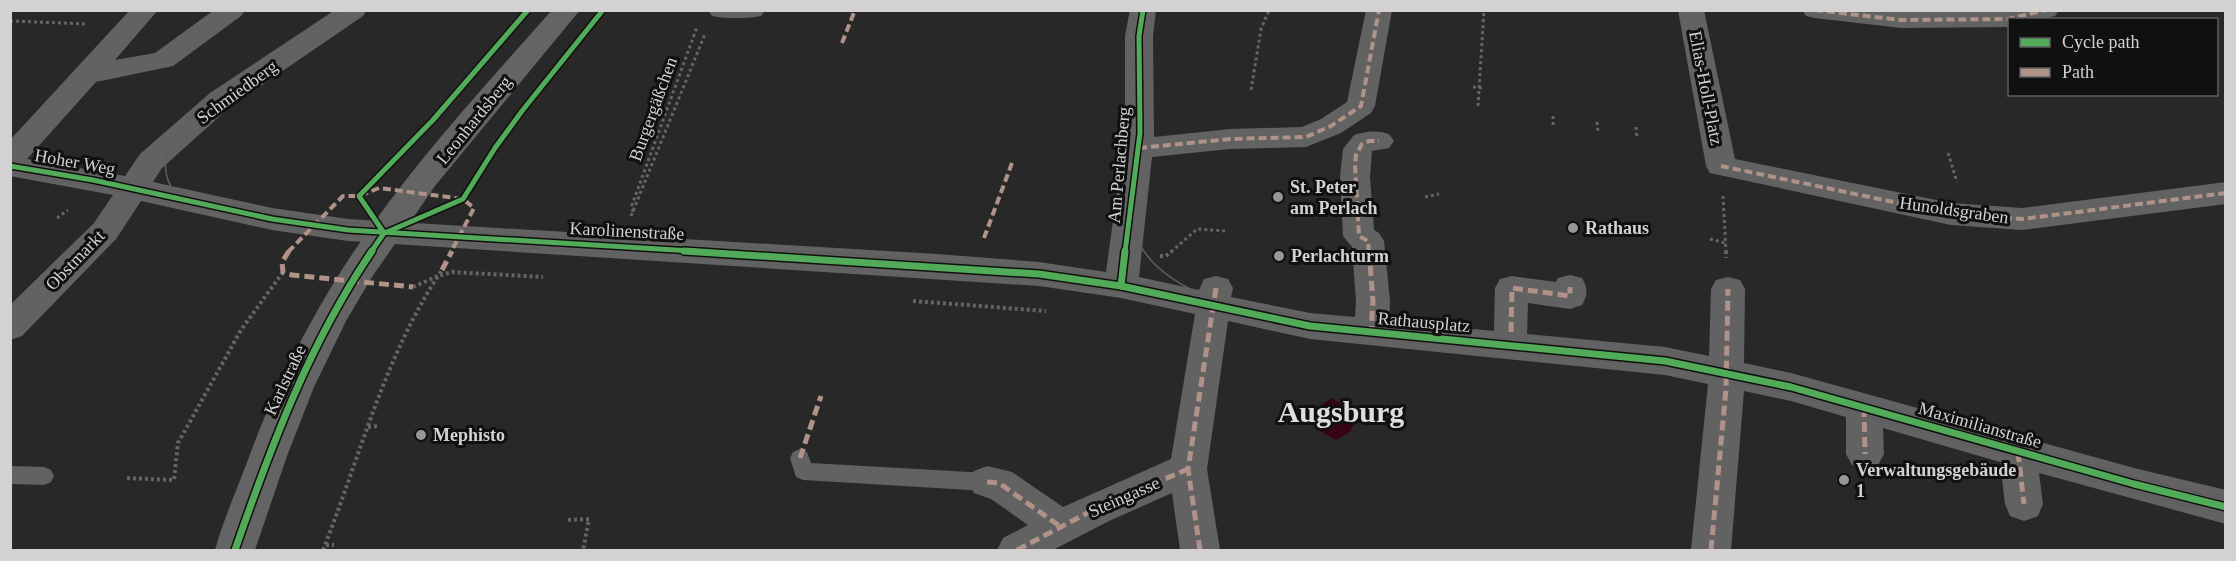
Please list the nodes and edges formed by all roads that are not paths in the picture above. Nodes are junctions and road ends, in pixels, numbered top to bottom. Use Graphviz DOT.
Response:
graph roads {
  1 [pos="220,10"];
  2 [pos="232,10"];
  3 [pos="354,10"];
  4 [pos="567,10"];
  5 [pos="752,10"];
  6 [pos="1143,10"];
  7 [pos="1379,10"];
  8 [pos="1691,10"];
  9 [pos="1815,10"];
  10 [pos="2046,10"];
  11 [pos="138,18"];
  12 [pos="710,18"];
  13 [pos="2012,18"];
  14 [pos="2008,19"];
  15 [pos="190,40"];
  16 [pos="84,75"];
  17 [pos="1138,148"];
  18 [pos="1361,152"];
  19 [pos="10,159"];
  20 [pos="10,166"];
  21 [pos="1722,177"];
  22 [pos="134,188"];
  23 [pos="2226,193"];
  24 [pos="384,233"];
  25 [pos="1121,286"];
  26 [pos="1570,287"];
  27 [pos="1728,289"];
  28 [pos="1214,297"];
  29 [pos="10,327"];
  30 [pos="1511,332"];
  31 [pos="1371,333"];
  32 [pos="1726,373"];
  33 [pos="1864,407"];
  34 [pos="2018,452"];
  35 [pos="1865,454"];
  36 [pos="800,458"];
  37 [pos="1188,469"];
  38 [pos="11,475"];
  39 [pos="44,476"];
  40 [pos="987,482"];
  41 [pos="2024,504"];
  42 [pos="2226,507"];
  43 [pos="1061,527"];
  44 [pos="235,550"];
  45 [pos="1017,550"];
  46 [pos="1200,550"];
  47 [pos="1711,550"];
  1 -- 15 [label="street"];
  2 -- 15 [label="street"];
  3 -- 22 [label="street, Schmiedberg"];
  4 -- 24 [label="street, Leonhardsberg"];
  5 -- 12 [label="street"];
  6 -- 17 [label="street, Am Perlachberg"];
  7 -- 17 [label="street"];
  8 -- 21 [label="street, Elias-Holl-Platz"];
  9 -- 14 [label="street"];
  10 -- 13 [label="street"];
  11 -- 16 [label="street"];
  15 -- 16 [label="street"];
  16 -- 19 [label="street"];
  17 -- 25 [label="street, Am Perlachberg"];
  18 -- 31 [label="street"];
  20 -- 22 [label="street, Hoher Weg"];
  21 -- 23 [label="street, Hunoldsgraben"];
  22 -- 24 [label="street, Karolinenstraße"];
  22 -- 29 [label="street, Obstmarkt"];
  24 -- 25 [label="street, Karolinenstraße"];
  24 -- 44 [label="street, Karlstraße"];
  25 -- 28 [label="street, Rathausplatz"];
  26 -- 30 [label="street"];
  27 -- 32 [label="street"];
  28 -- 31 [label="street, Rathausplatz"];
  28 -- 37 [label="street"];
  31 -- 32 [label="street, Rathausplatz"];
  32 -- 33 [label="street, Maximilianstraße"];
  32 -- 47 [label="street"];
  33 -- 34 [label="street, Maximilianstraße"];
  33 -- 35 [label="street"];
  34 -- 41 [label="street"];
  34 -- 42 [label="street, Maximilianstraße"];
  36 -- 40 [label="lane"];
  37 -- 43 [label="street, Steingasse"];
  37 -- 46 [label="street"];
  38 -- 39 [label="lane"];
  40 -- 43 [label="street"];
  43 -- 45 [label="street, Steingasse"];
}
